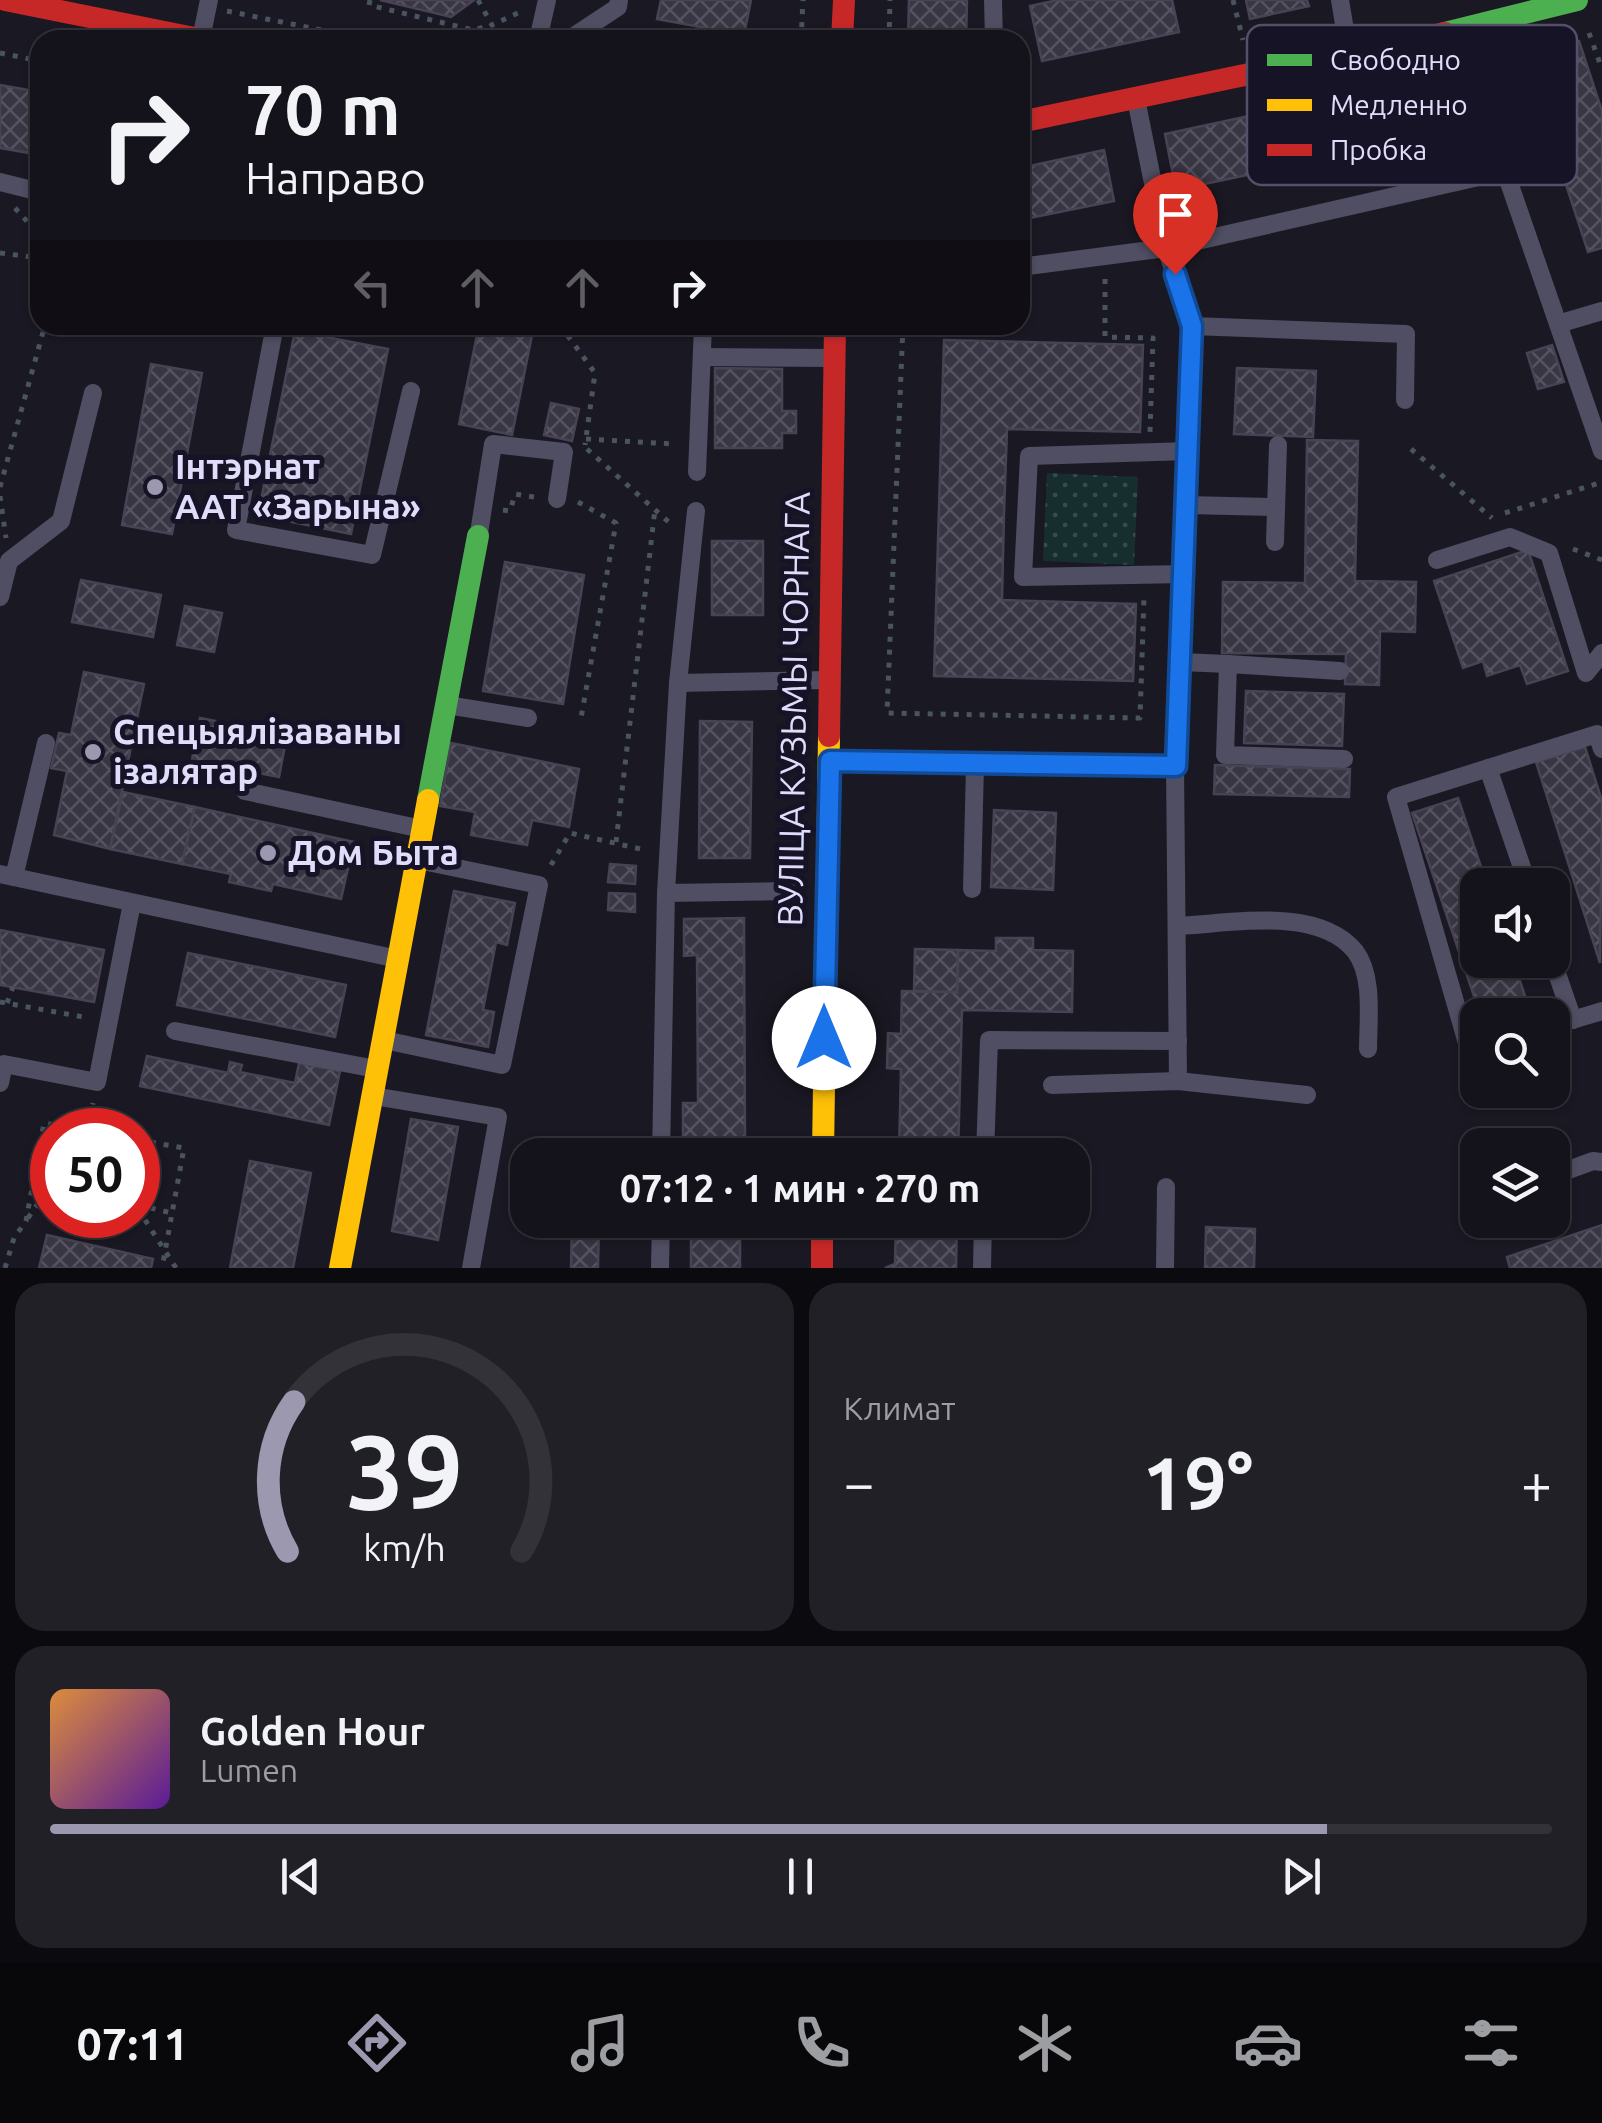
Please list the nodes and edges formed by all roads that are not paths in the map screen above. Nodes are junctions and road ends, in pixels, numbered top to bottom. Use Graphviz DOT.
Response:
graph roads {
  1 [pos="5,0"];
  2 [pos="547,0"];
  3 [pos="619,0"];
  4 [pos="844,0"];
  5 [pos="993,0"];
  6 [pos="1340,0"];
  7 [pos="1577,0"];
  8 [pos="208,3"];
  9 [pos="1344,25"];
  10 [pos="1474,25"];
  11 [pos="152,30"];
  12 [pos="203,30"];
  13 [pos="540,30"];
  14 [pos="583,30"];
  15 [pos="842,30"];
  16 [pos="994,30"];
  17 [pos="1247,76"];
  18 [pos="1136,98"];
  19 [pos="1030,120"];
  20 [pos="0,182"];
  21 [pos="1443,185"];
  22 [pos="1509,185"];
  23 [pos="30,190"];
  24 [pos="1166,248"];
  25 [pos="1030,265"];
  26 [pos="1602,311"];
  27 [pos="1558,324"];
  28 [pos="1192,326"];
  29 [pos="273,335"];
  30 [pos="703,335"];
  31 [pos="835,335"];
  32 [pos="702,357"];
  33 [pos="834,358"];
  34 [pos="411,390"];
  35 [pos="92,393"];
  36 [pos="1405,400"];
  37 [pos="1278,445"];
  38 [pos="1188,451"];
  39 [pos="1602,451"];
  40 [pos="696,472"];
  41 [pos="556,500"];
  42 [pos="1186,505"];
  43 [pos="1276,507"];
  44 [pos="696,512"];
  45 [pos="478,536"];
  46 [pos="1274,542"];
  47 [pos="1437,560"];
  48 [pos="1185,574"];
  49 [pos="0,597"];
  50 [pos="1602,653"];
  51 [pos="1180,662"];
  52 [pos="1228,664"];
  53 [pos="1340,671"];
  54 [pos="831,680"];
  55 [pos="678,683"];
  56 [pos="446,705"];
  57 [pos="528,718"];
  58 [pos="46,743"];
  59 [pos="1602,749"];
  60 [pos="1344,759"];
  61 [pos="830,761"];
  62 [pos="975,766"];
  63 [pos="1176,766"];
  64 [pos="1488,768"];
  65 [pos="245,791"];
  66 [pos="423,829"];
  67 [pos="417,860"];
  68 [pos="1522,868"];
  69 [pos="7,876"];
  70 [pos="972,889"];
  71 [pos="792,892"];
  72 [pos="666,894"];
  73 [pos="132,903"];
  74 [pos="1177,926"];
  75 [pos="398,959"];
  76 [pos="1559,978"];
  77 [pos="1602,1011"];
  78 [pos="1460,1019"];
  79 [pos="1573,1020"];
  80 [pos="1570,1021"];
  81 [pos="176,1030"];
  82 [pos="383,1040"];
  83 [pos="1178,1041"];
  84 [pos="1368,1049"];
  85 [pos="376,1069"];
  86 [pos="1178,1081"];
  87 [pos="0,1083"];
  88 [pos="1052,1085"];
  89 [pos="372,1095"];
  90 [pos="1308,1095"];
  91 [pos="661,1138"];
  92 [pos="823,1138"];
  93 [pos="986,1138"];
  94 [pos="1602,1162"];
  95 [pos="1570,1169"];
  96 [pos="1166,1187"];
  97 [pos="661,1238"];
  98 [pos="822,1238"];
  99 [pos="983,1238"];
  100 [pos="340,1268"];
  101 [pos="471,1268"];
  102 [pos="660,1268"];
  103 [pos="822,1268"];
  104 [pos="982,1268"];
  105 [pos="1165,1268"];
  1 -- 11 [label="main road"];
  2 -- 13 [label="lane"];
  3 -- 14 [label="lane"];
  4 -- 15 [label="main road"];
  5 -- 16 [label="lane"];
  6 -- 9 [label="lane"];
  7 -- 10 [label="main road"];
  8 -- 12 [label="lane"];
  17 -- 18 [label="main road"];
  18 -- 19 [label="main road"];
  18 -- 24 [label="lane"];
  20 -- 23 [label="lane"];
  21 -- 24 [label="lane"];
  22 -- 27 [label="lane"];
  24 -- 25 [label="lane"];
  24 -- 28 [label="lane"];
  26 -- 27 [label="lane"];
  27 -- 39 [label="lane"];
  28 -- 36 [label="lane"];
  28 -- 38 [label="lane"];
  29 -- 34 [label="lane"];
  30 -- 32 [label="lane"];
  31 -- 33 [label="main road, ВУЛІЦА КУЗЬМЫ ЧОРНАГА"];
  32 -- 33 [label="lane"];
  32 -- 40 [label="lane"];
  33 -- 54 [label="main road, ВУЛІЦА КУЗЬМЫ ЧОРНАГА"];
  35 -- 49 [label="lane"];
  37 -- 43 [label="lane"];
  38 -- 42 [label="lane"];
  38 -- 48 [label="lane"];
  41 -- 45 [label="lane"];
  42 -- 43 [label="lane"];
  42 -- 48 [label="lane"];
  43 -- 46 [label="lane"];
  44 -- 55 [label="lane"];
  45 -- 56 [label="main road"];
  47 -- 50 [label="lane"];
  48 -- 51 [label="lane"];
  51 -- 52 [label="lane"];
  51 -- 63 [label="lane"];
  52 -- 53 [label="lane"];
  52 -- 60 [label="lane"];
  54 -- 55 [label="lane"];
  54 -- 61 [label="main road, ВУЛІЦА КУЗЬМЫ ЧОРНАГА"];
  55 -- 72 [label="lane"];
  56 -- 57 [label="lane"];
  56 -- 66 [label="main road"];
  58 -- 69 [label="lane"];
  59 -- 64 [label="lane"];
  61 -- 62 [label="lane"];
  61 -- 92 [label="main road, ВУЛІЦА КУЗЬМЫ ЧОРНАГА"];
  62 -- 63 [label="lane"];
  62 -- 70 [label="lane"];
  63 -- 74 [label="lane"];
  64 -- 68 [label="lane"];
  64 -- 78 [label="lane"];
  65 -- 66 [label="lane"];
  66 -- 67 [label="main road"];
  67 -- 75 [label="main road"];
  67 -- 82 [label="lane"];
  69 -- 73 [label="lane"];
  71 -- 72 [label="lane"];
  72 -- 91 [label="lane"];
  73 -- 75 [label="lane"];
  73 -- 87 [label="lane"];
  74 -- 83 [label="lane"];
  74 -- 84 [label="lane"];
  75 -- 82 [label="main road"];
  76 -- 79 [label="lane"];
  77 -- 79 [label="lane"];
  79 -- 80 [label="lane"];
  81 -- 85 [label="lane"];
  82 -- 85 [label="main road"];
  83 -- 86 [label="lane"];
  83 -- 93 [label="lane"];
  85 -- 89 [label="main road"];
  86 -- 88 [label="lane"];
  86 -- 90 [label="lane"];
  89 -- 100 [label="main road"];
  89 -- 101 [label="lane"];
  94 -- 95 [label="lane"];
  96 -- 105 [label="lane"];
  97 -- 102 [label="lane"];
  98 -- 103 [label="main road"];
  99 -- 104 [label="lane"];
}
